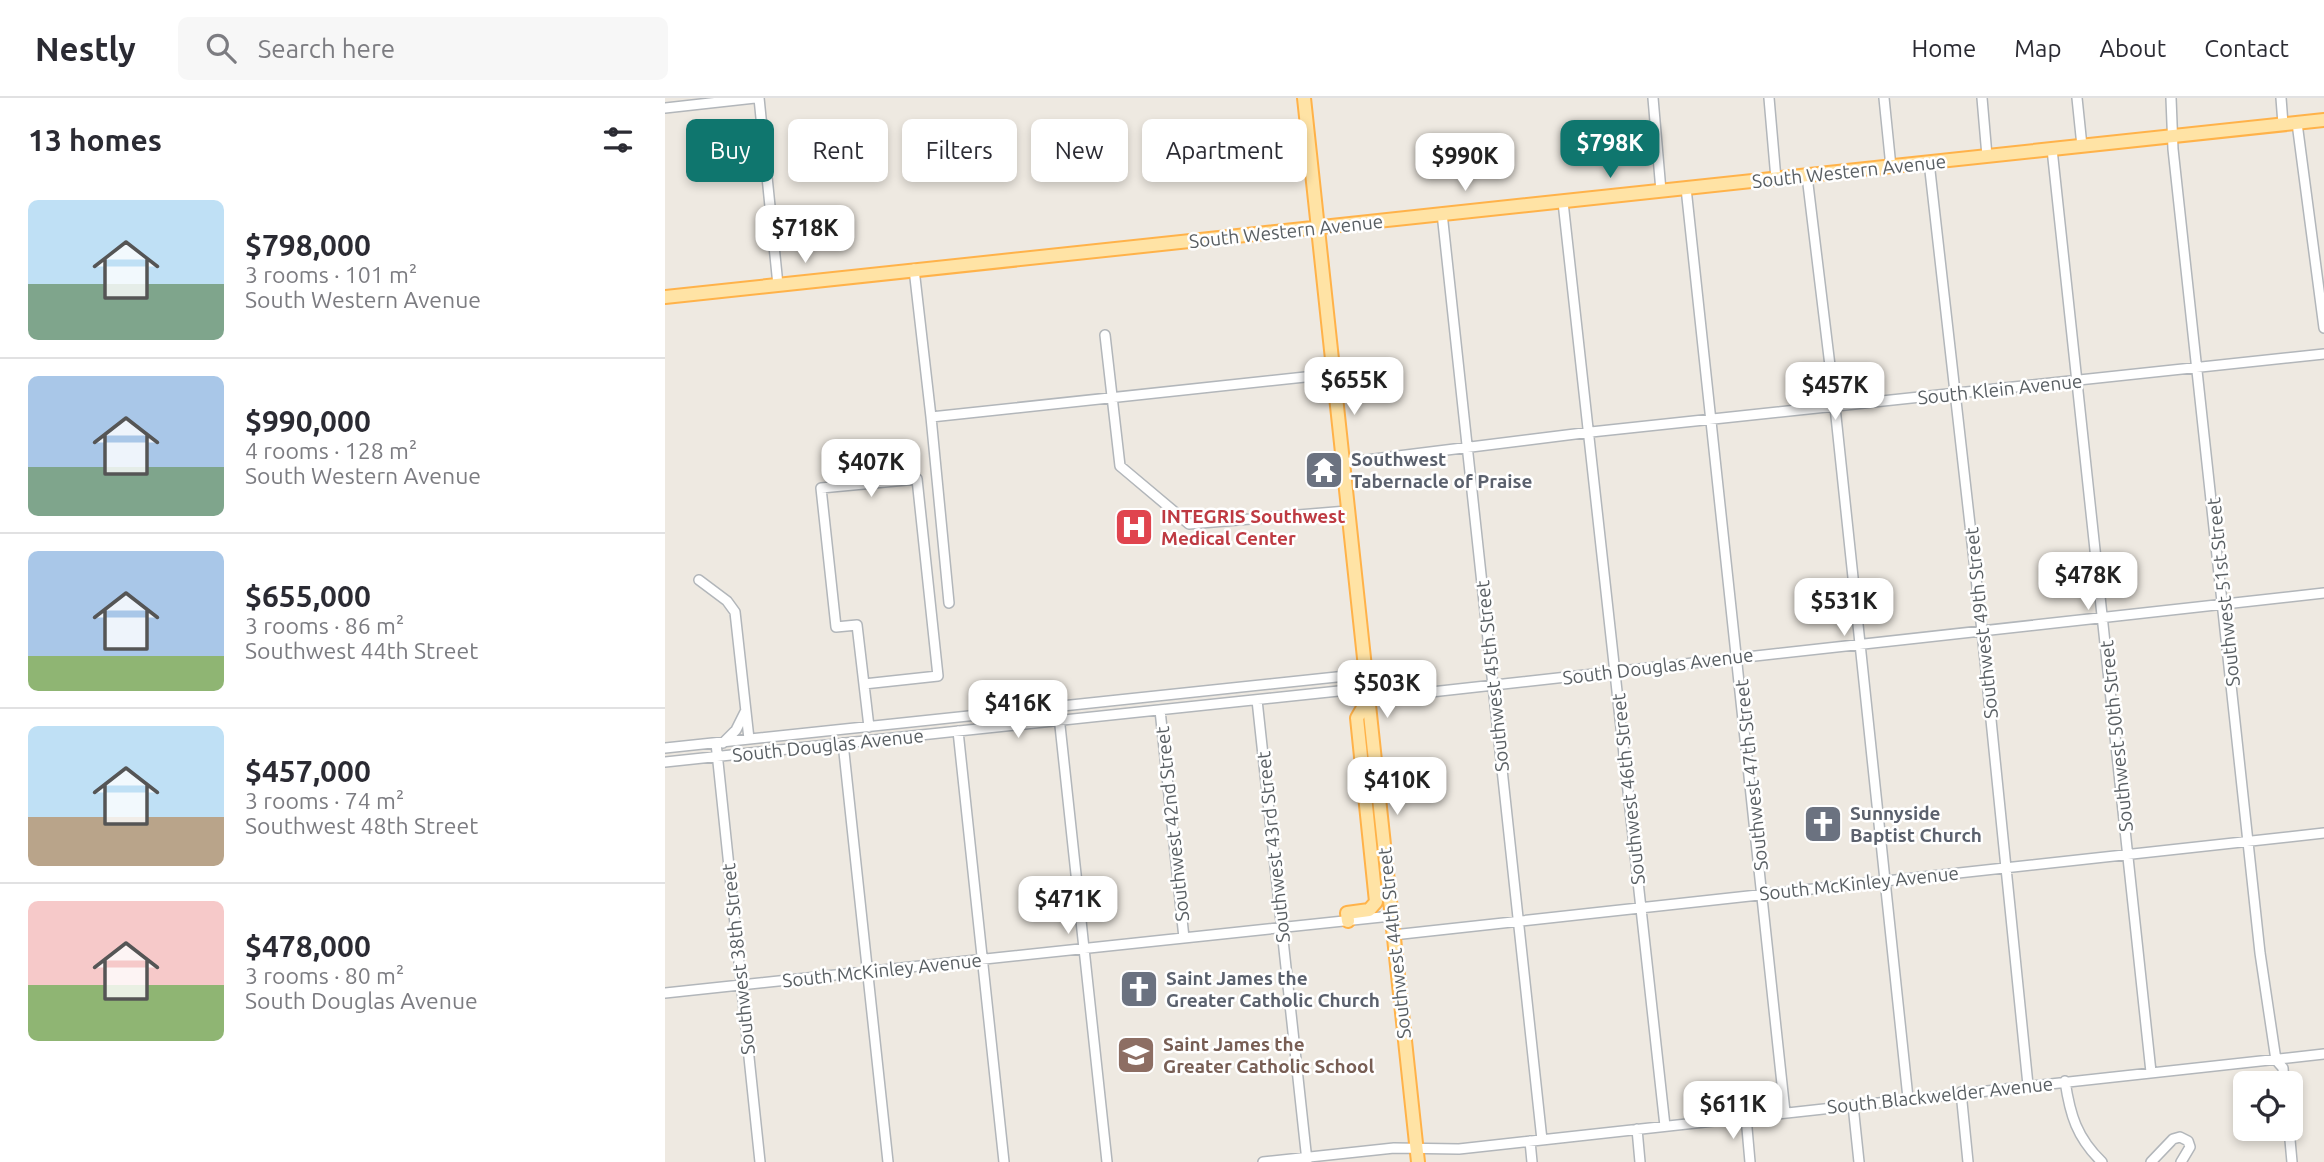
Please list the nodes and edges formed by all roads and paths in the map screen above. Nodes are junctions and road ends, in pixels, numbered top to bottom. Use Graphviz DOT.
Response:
graph roads {
  1 [pos="757,98"];
  2 [pos="1304,98"];
  3 [pos="1653,98"];
  4 [pos="1769,98"];
  5 [pos="1884,98"];
  6 [pos="1982,98"];
  7 [pos="2077,98"];
  8 [pos="2171,98"];
  9 [pos="2281,98"];
  10 [pos="665,108"];
  11 [pos="2324,120"];
  12 [pos="2297,123"];
  13 [pos="2283,124"];
  14 [pos="2173,136"];
  15 [pos="2082,146"];
  16 [pos="2052,149"];
  17 [pos="1987,156"];
  18 [pos="1929,163"];
  19 [pos="1891,167"];
  20 [pos="1807,176"];
  21 [pos="1776,179"];
  22 [pos="1686,188"];
  23 [pos="1661,191"];
  24 [pos="1563,202"];
  25 [pos="1442,213"];
  26 [pos="1317,228"];
  27 [pos="914,270"];
  28 [pos="778,285"];
  29 [pos="665,297"];
  30 [pos="2324,328"];
  31 [pos="1105,335"];
  32 [pos="2324,354"];
  33 [pos="2199,368"];
  34 [pos="1333,374"];
  35 [pos="2078,380"];
  36 [pos="1955,394"];
  37 [pos="1111,398"];
  38 [pos="1835,407"];
  39 [pos="931,417"];
  40 [pos="1711,421"];
  41 [pos="1591,432"];
  42 [pos="1467,449"];
  43 [pos="1342,463"];
  44 [pos="1347,511"];
  45 [pos="699,580"];
  46 [pos="2324,593"];
  47 [pos="949,603"];
  48 [pos="2224,603"];
  49 [pos="2104,617"];
  50 [pos="1982,631"];
  51 [pos="1860,645"];
  52 [pos="1738,656"];
  53 [pos="1616,670"];
  54 [pos="1365,674"];
  55 [pos="864,684"];
  56 [pos="1493,685"];
  57 [pos="1368,694"];
  58 [pos="1257,700"];
  59 [pos="1058,707"];
  60 [pos="745,710"];
  61 [pos="1160,710"];
  62 [pos="1060,721"];
  63 [pos="869,727"];
  64 [pos="958,731"];
  65 [pos="749,739"];
  66 [pos="720,742"];
  67 [pos="843,743"];
  68 [pos="665,748"];
  69 [pos="717,757"];
  70 [pos="665,762"];
  71 [pos="2324,833"];
  72 [pos="2248,841"];
  73 [pos="2128,854"];
  74 [pos="2007,867"];
  75 [pos="1884,880"];
  76 [pos="1763,893"];
  77 [pos="1639,907"];
  78 [pos="1391,916"];
  79 [pos="1348,917"];
  80 [pos="1520,920"];
  81 [pos="1282,928"];
  82 [pos="1393,935"];
  83 [pos="1184,938"];
  84 [pos="1084,950"];
  85 [pos="983,960"];
  86 [pos="867,972"];
  87 [pos="741,985"];
  88 [pos="665,993"];
  89 [pos="2324,1054"];
  90 [pos="2276,1060"];
  91 [pos="2283,1071"];
  92 [pos="2151,1072"];
  93 [pos="2065,1081"];
  94 [pos="2028,1085"];
  95 [pos="1961,1092"];
  96 [pos="1908,1098"];
  97 [pos="1853,1105"];
  98 [pos="1785,1112"];
  99 [pos="1746,1117"];
  100 [pos="1665,1126"];
  101 [pos="1637,1129"];
  102 [pos="1542,1140"];
  103 [pos="1530,1141"];
  104 [pos="2290,1141"];
  105 [pos="1417,1156"];
  106 [pos="1307,1160"];
  107 [pos="760,1162"];
  108 [pos="888,1162"];
  109 [pos="1004,1162"];
  110 [pos="1107,1162"];
  111 [pos="1263,1162"];
  112 [pos="1532,1162"];
  113 [pos="1640,1162"];
  114 [pos="1749,1162"];
  115 [pos="1859,1162"];
  116 [pos="1968,1162"];
  117 [pos="2102,1162"];
  118 [pos="2151,1162"];
  119 [pos="2181,1162"];
  120 [pos="2293,1162"];
  1 -- 10 [label="street"];
  1 -- 28 [label="street"];
  2 -- 26 [label="main road, Southwest 44th Street"];
  3 -- 23 [label="street"];
  4 -- 21 [label="street"];
  5 -- 19 [label="street"];
  6 -- 17 [label="street"];
  7 -- 15 [label="street"];
  8 -- 14 [label="street, Southwest 51st Street"];
  9 -- 13 [label="street"];
  11 -- 12 [label="main road, South Western Avenue"];
  12 -- 13 [label="main road, South Western Avenue"];
  12 -- 30 [label="street"];
  13 -- 14 [label="main road, South Western Avenue"];
  14 -- 15 [label="main road, South Western Avenue"];
  14 -- 33 [label="street, Southwest 51st Street"];
  15 -- 16 [label="main road, South Western Avenue"];
  16 -- 17 [label="main road, South Western Avenue"];
  16 -- 35 [label="street, Southwest 50th Street"];
  17 -- 18 [label="main road, South Western Avenue"];
  18 -- 19 [label="main road, South Western Avenue"];
  18 -- 36 [label="street, Southwest 49th Street"];
  19 -- 20 [label="main road, South Western Avenue"];
  20 -- 21 [label="main road, South Western Avenue"];
  20 -- 38 [label="street"];
  21 -- 22 [label="main road, South Western Avenue"];
  22 -- 23 [label="main road, South Western Avenue"];
  22 -- 40 [label="street, Southwest 47th Street"];
  23 -- 24 [label="main road, South Western Avenue"];
  24 -- 25 [label="main road, South Western Avenue"];
  24 -- 41 [label="street, Southwest 46th Street"];
  25 -- 26 [label="main road, South Western Avenue"];
  25 -- 42 [label="street, Southwest 45th Street"];
  26 -- 27 [label="main road, South Western Avenue"];
  26 -- 34 [label="main road, Southwest 44th Street"];
  27 -- 28 [label="main road, South Western Avenue"];
  27 -- 39 [label="street"];
  28 -- 29 [label="main road, South Western Avenue"];
  31 -- 37 [label="street"];
  32 -- 33 [label="street, South Klein Avenue"];
  33 -- 35 [label="street, South Klein Avenue"];
  33 -- 48 [label="street, Southwest 51st Street"];
  34 -- 37 [label="street"];
  34 -- 43 [label="main road, Southwest 44th Street"];
  35 -- 36 [label="street, South Klein Avenue"];
  35 -- 49 [label="street, Southwest 50th Street"];
  36 -- 38 [label="street, South Klein Avenue"];
  36 -- 50 [label="street, Southwest 49th Street"];
  37 -- 39 [label="street"];
  37 -- 44 [label="street"];
  38 -- 40 [label="street, South Klein Avenue"];
  38 -- 51 [label="street"];
  39 -- 47 [label="street"];
  40 -- 41 [label="street, South Klein Avenue"];
  40 -- 52 [label="street, Southwest 47th Street"];
  41 -- 42 [label="street, South Klein Avenue"];
  41 -- 53 [label="street, Southwest 46th Street"];
  42 -- 43 [label="street, South Klein Avenue"];
  42 -- 56 [label="street, Southwest 45th Street"];
  43 -- 44 [label="main road, Southwest 44th Street"];
  44 -- 54 [label="main road, Southwest 44th Street"];
  45 -- 60 [label="street"];
  46 -- 48 [label="street, South Douglas Avenue"];
  48 -- 49 [label="street, South Douglas Avenue"];
  48 -- 72 [label="street, Southwest 51st Street"];
  49 -- 50 [label="street, South Douglas Avenue"];
  49 -- 73 [label="street, Southwest 50th Street"];
  50 -- 51 [label="street, South Douglas Avenue"];
  50 -- 74 [label="street, Southwest 49th Street"];
  51 -- 52 [label="street, South Douglas Avenue"];
  51 -- 75 [label="street"];
  52 -- 53 [label="street, South Douglas Avenue"];
  52 -- 76 [label="street, Southwest 47th Street"];
  53 -- 56 [label="street, South Douglas Avenue"];
  53 -- 77 [label="street, Southwest 46th Street"];
  54 -- 57 [label="main road, Southwest 44th Street"];
  54 -- 59 [label="street, South Douglas Avenue"];
  55 -- 55 [label="street"];
  55 -- 63 [label="street"];
  56 -- 57 [label="street, South Douglas Avenue"];
  56 -- 80 [label="street, Southwest 45th Street"];
  57 -- 58 [label="street, South Douglas Avenue"];
  57 -- 78 [label="main road, Southwest 44th Street"];
  57 -- 79 [label="main road"];
  58 -- 61 [label="street, South Douglas Avenue"];
  58 -- 81 [label="street, Southwest 43rd Street"];
  59 -- 62 [label="street"];
  59 -- 63 [label="street, South Douglas Avenue"];
  60 -- 65 [label="street"];
  60 -- 66 [label="street"];
  61 -- 62 [label="street, South Douglas Avenue"];
  61 -- 83 [label="street, Southwest 42nd Street"];
  62 -- 64 [label="street, South Douglas Avenue"];
  62 -- 84 [label="street"];
  63 -- 65 [label="street, South Douglas Avenue"];
  64 -- 67 [label="street, South Douglas Avenue"];
  64 -- 85 [label="street"];
  65 -- 66 [label="street, South Douglas Avenue"];
  66 -- 68 [label="street, South Douglas Avenue"];
  66 -- 69 [label="street, Southwest 38th Street"];
  67 -- 69 [label="street, South Douglas Avenue"];
  67 -- 86 [label="street"];
  69 -- 70 [label="street, South Douglas Avenue"];
  69 -- 87 [label="street, Southwest 38th Street"];
  71 -- 72 [label="street, South McKinley Avenue"];
  72 -- 73 [label="street, South McKinley Avenue"];
  72 -- 90 [label="street, Southwest 51st Street"];
  73 -- 74 [label="street, South McKinley Avenue"];
  73 -- 92 [label="street, Southwest 50th Street"];
  74 -- 75 [label="street, South McKinley Avenue"];
  74 -- 94 [label="street, Southwest 49th Street"];
  75 -- 76 [label="street, South McKinley Avenue"];
  75 -- 96 [label="street"];
  76 -- 77 [label="street, South McKinley Avenue"];
  76 -- 98 [label="street, Southwest 47th Street"];
  77 -- 80 [label="street, South McKinley Avenue"];
  77 -- 100 [label="street, Southwest 46th Street"];
  78 -- 79 [label="street, South McKinley Avenue"];
  78 -- 82 [label="main road, Southwest 44th Street"];
  79 -- 81 [label="street, South McKinley Avenue"];
  80 -- 82 [label="street, South McKinley Avenue"];
  80 -- 102 [label="street, Southwest 45th Street"];
  81 -- 83 [label="street, South McKinley Avenue"];
  81 -- 106 [label="street, Southwest 43rd Street"];
  82 -- 105 [label="main road, Southwest 44th Street"];
  83 -- 84 [label="street, South McKinley Avenue"];
  84 -- 85 [label="street, South McKinley Avenue"];
  84 -- 110 [label="street"];
  85 -- 86 [label="street, South McKinley Avenue"];
  85 -- 109 [label="street"];
  86 -- 87 [label="street, South McKinley Avenue"];
  86 -- 108 [label="street"];
  87 -- 88 [label="street, South McKinley Avenue"];
  87 -- 107 [label="street, Southwest 38th Street"];
  89 -- 90 [label="street, South Blackwelder Avenue"];
  90 -- 91 [label="street, Southwest 51st Street"];
  90 -- 92 [label="street, South Blackwelder Avenue"];
  92 -- 93 [label="street, South Blackwelder Avenue"];
  93 -- 94 [label="street, South Blackwelder Avenue"];
  93 -- 117 [label="street"];
  94 -- 95 [label="street, South Blackwelder Avenue"];
  95 -- 96 [label="street, South Blackwelder Avenue"];
  95 -- 116 [label="street"];
  96 -- 97 [label="street, South Blackwelder Avenue"];
  97 -- 98 [label="street, South Blackwelder Avenue"];
  97 -- 115 [label="street"];
  98 -- 99 [label="street, South Blackwelder Avenue"];
  99 -- 100 [label="street, South Blackwelder Avenue"];
  99 -- 114 [label="street"];
  100 -- 101 [label="street, South Blackwelder Avenue"];
  101 -- 102 [label="street, South Blackwelder Avenue"];
  101 -- 113 [label="street"];
  102 -- 103 [label="street, South Blackwelder Avenue"];
  103 -- 105 [label="street, South Blackwelder Avenue"];
  103 -- 112 [label="street"];
  104 -- 120 [label="street"];
  105 -- 106 [label="street, South Blackwelder Avenue"];
  106 -- 111 [label="street, South Blackwelder Avenue"];
  118 -- 119 [label="street"];
}
